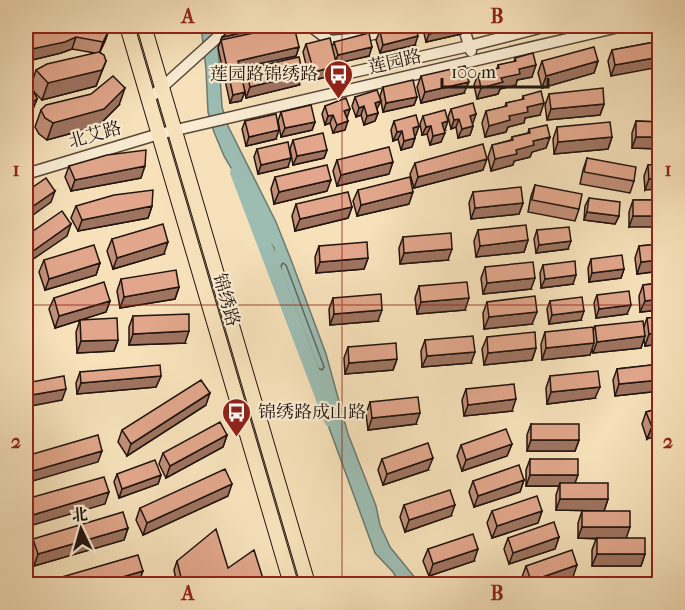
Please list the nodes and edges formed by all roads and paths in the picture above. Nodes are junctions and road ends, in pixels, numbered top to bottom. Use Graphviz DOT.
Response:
graph roads {
  1 [pos="127,26"];
  2 [pos="144,26"];
  3 [pos="230,26"];
  4 [pos="310,26"];
  5 [pos="331,26"];
  6 [pos="409,26"];
  7 [pos="463,26"];
  8 [pos="547,26"];
  9 [pos="623,26"];
  10 [pos="321,34"];
  11 [pos="469,46"];
  12 [pos="473,60"];
  13 [pos="350,73"];
  14 [pos="162,88"];
  15 [pos="149,99"];
  16 [pos="174,131"];
  17 [pos="159,134"];
  18 [pos="26,174"];
  19 [pos="291,585"];
  20 [pos="308,585"];
  1 -- 15 [label="main road, 锦绣路"];
  2 -- 14 [label="main road, 锦绣路"];
  3 -- 14 [label="street"];
  4 -- 10 [label="street"];
  5 -- 10 [label="street"];
  6 -- 10 [label="street"];
  7 -- 11 [label="street"];
  8 -- 11 [label="street"];
  9 -- 12 [label="street, 莲园路"];
  11 -- 12 [label="street"];
  11 -- 13 [label="street"];
  12 -- 16 [label="street, 莲园路"];
  14 -- 15 [label="street"];
  14 -- 16 [label="main road, 锦绣路"];
  15 -- 17 [label="main road, 锦绣路"];
  16 -- 17 [label="street, 北艾路"];
  16 -- 20 [label="main road, 锦绣路"];
  17 -- 18 [label="street, 北艾路"];
  17 -- 19 [label="main road, 锦绣路"];
}
